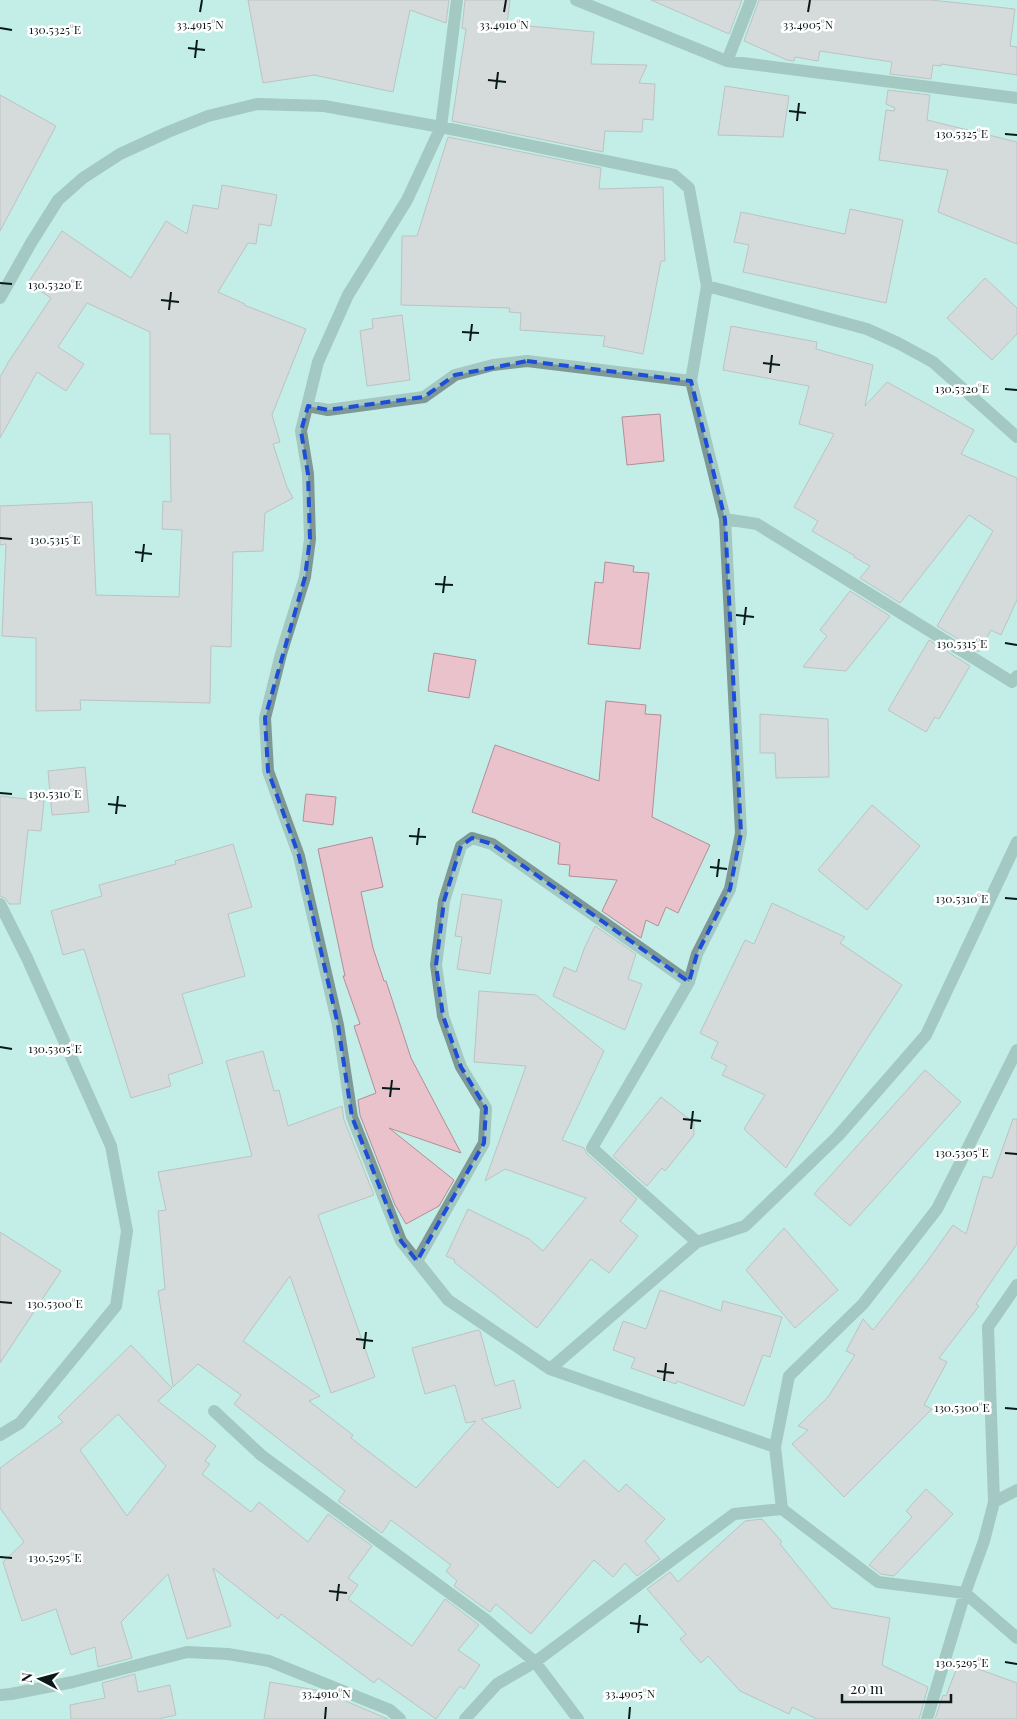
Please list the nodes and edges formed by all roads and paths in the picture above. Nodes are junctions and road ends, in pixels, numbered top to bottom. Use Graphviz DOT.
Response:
graph roads {
  1 [pos="457,0"];
  2 [pos="576,0"];
  3 [pos="751,0"];
  4 [pos="727,61"];
  5 [pos="1017,98"];
  6 [pos="441,127"];
  7 [pos="707,286"];
  8 [pos="0,298"];
  9 [pos="691,381"];
  10 [pos="308,406"];
  11 [pos="1017,437"];
  12 [pos="725,519"];
  13 [pos="1017,676"];
  14 [pos="1017,842"];
  15 [pos="0,904"];
  16 [pos="689,982"];
  17 [pos="1017,1050"];
  18 [pos="697,1242"];
  19 [pos="417,1261"];
  20 [pos="1017,1285"];
  21 [pos="550,1369"];
  22 [pos="214,1411"];
  23 [pos="0,1435"];
  24 [pos="776,1447"];
  25 [pos="1017,1490"];
  26 [pos="994,1502"];
  27 [pos="782,1509"];
  28 [pos="965,1593"];
  29 [pos="1017,1638"];
  30 [pos="535,1662"];
  31 [pos="0,1695"];
  32 [pos="400,1719"];
  33 [pos="465,1719"];
  34 [pos="578,1719"];
  35 [pos="927,1719"];
  1 -- 6 [label="street"];
  2 -- 4 [label="street"];
  3 -- 4 [label="street"];
  4 -- 5 [label="street"];
  6 -- 7 [label="street"];
  6 -- 8 [label="street"];
  6 -- 10 [label="street"];
  7 -- 9 [label="street"];
  7 -- 11 [label="street"];
  9 -- 10 [label="street"];
  9 -- 12 [label="street"];
  10 -- 19 [label="street"];
  12 -- 13 [label="street"];
  12 -- 16 [label="street"];
  14 -- 18 [label="street"];
  15 -- 23 [label="street"];
  16 -- 18 [label="street"];
  16 -- 19 [label="street"];
  17 -- 24 [label="street"];
  18 -- 21 [label="street"];
  19 -- 21 [label="street"];
  20 -- 26 [label="street"];
  21 -- 24 [label="street"];
  22 -- 30 [label="street"];
  24 -- 27 [label="street"];
  25 -- 26 [label="street"];
  26 -- 28 [label="street"];
  27 -- 28 [label="street"];
  27 -- 30 [label="street"];
  28 -- 29 [label="street"];
  28 -- 35 [label="street"];
  30 -- 33 [label="street"];
  30 -- 34 [label="street"];
  31 -- 32 [label="street"];
}
